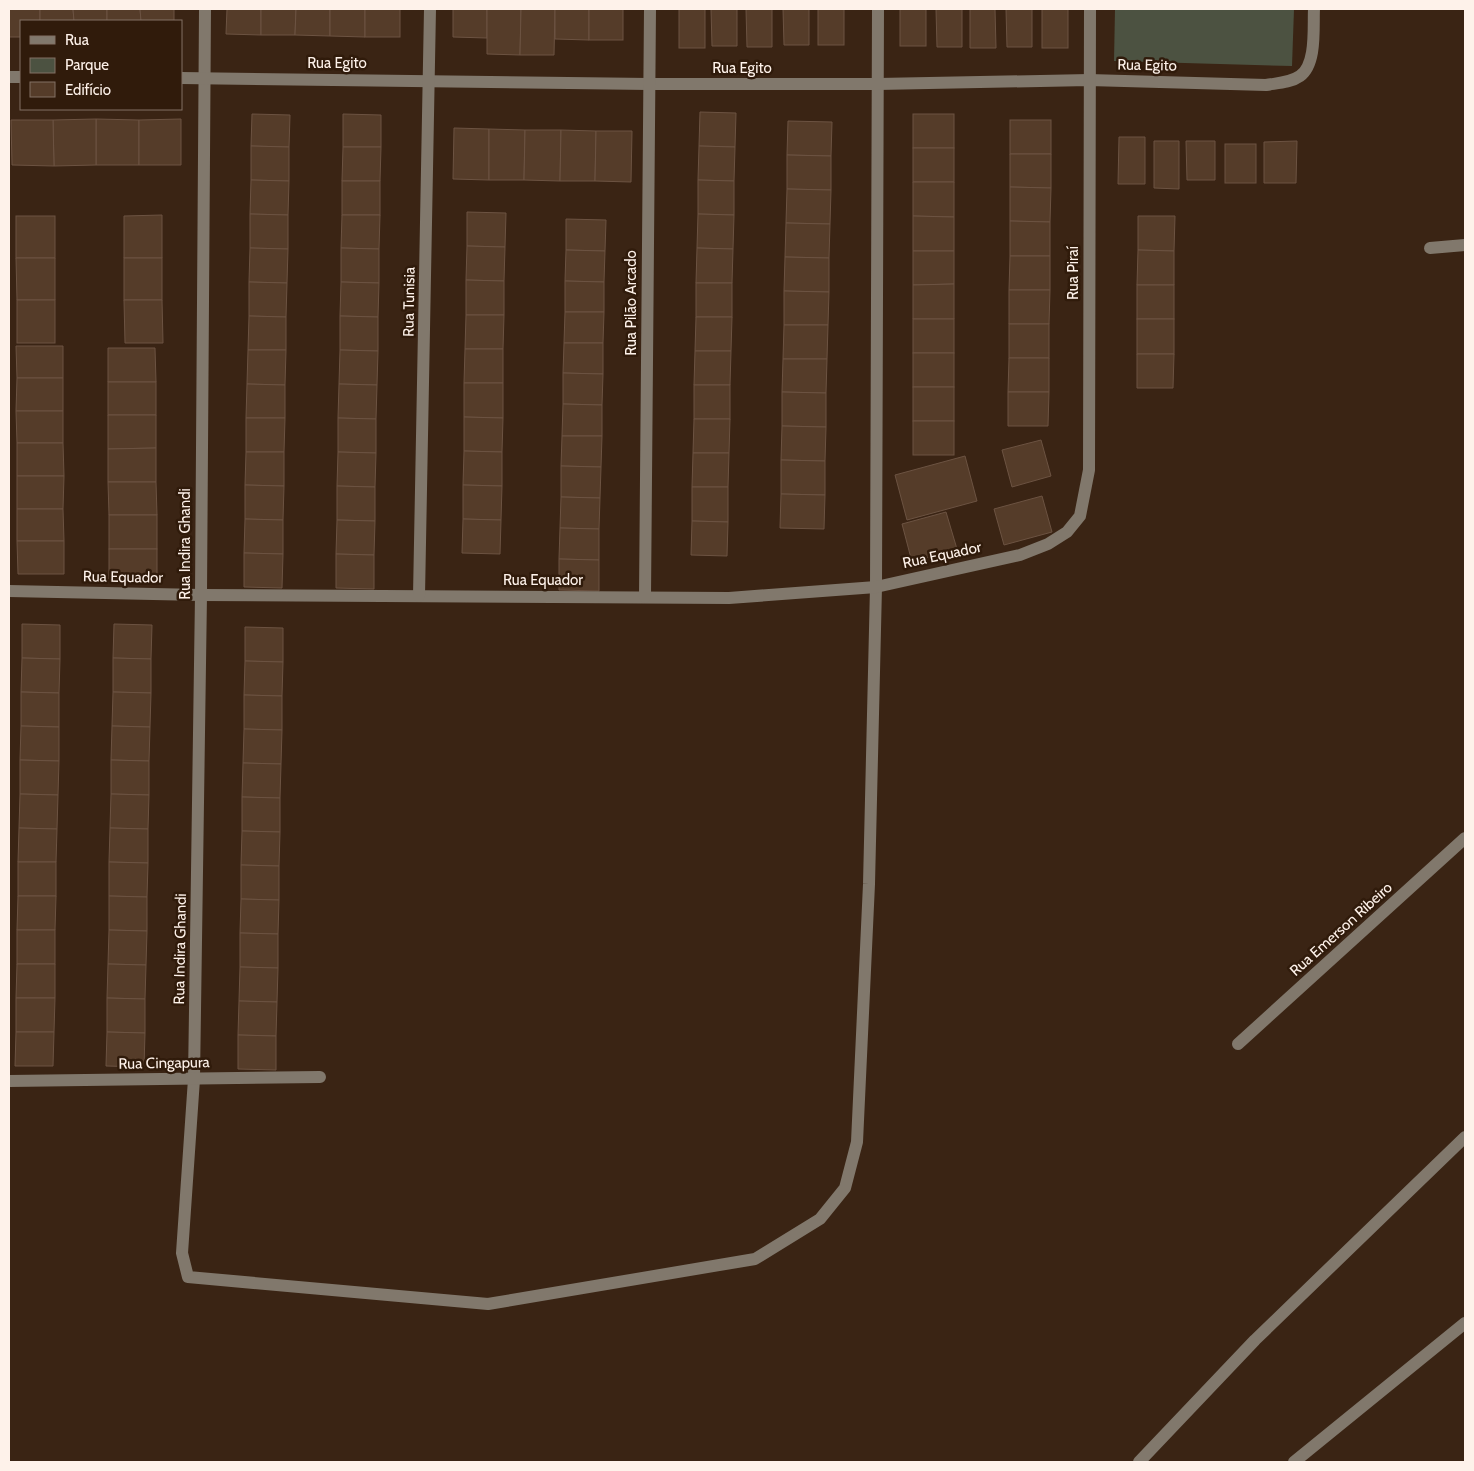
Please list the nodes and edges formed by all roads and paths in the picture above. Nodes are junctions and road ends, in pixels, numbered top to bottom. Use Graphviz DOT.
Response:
graph roads {
  1 [pos="205,9"];
  2 [pos="430,9"];
  3 [pos="650,9"];
  4 [pos="878,9"];
  5 [pos="1090,9"];
  6 [pos="1314,9"];
  7 [pos="182,78"];
  8 [pos="204,78"];
  9 [pos="429,80"];
  10 [pos="1089,80"];
  11 [pos="649,84"];
  12 [pos="878,84"];
  13 [pos="1465,245"];
  14 [pos="1430,248"];
  15 [pos="1067,532"];
  16 [pos="876,587"];
  17 [pos="9,591"];
  18 [pos="201,595"];
  19 [pos="419,596"];
  20 [pos="645,597"];
  21 [pos="1465,838"];
  22 [pos="1238,1044"];
  23 [pos="320,1077"];
  24 [pos="194,1079"];
  25 [pos="9,1081"];
  26 [pos="1465,1137"];
  27 [pos="1465,1323"];
  28 [pos="1139,1462"];
  29 [pos="1294,1462"];
  1 -- 8 [label="street, Rua Indira Ghandi"];
  2 -- 9 [label="street, Rua Tunisia"];
  3 -- 11 [label="street, Rua Pilão Arcado"];
  4 -- 12 [label="street"];
  5 -- 10 [label="street, Rua Piraí"];
  6 -- 10 [label="street, Rua Egito"];
  7 -- 8 [label="street, Rua Egito"];
  8 -- 9 [label="street, Rua Egito"];
  8 -- 18 [label="street, Rua Indira Ghandi"];
  9 -- 11 [label="street, Rua Egito"];
  9 -- 19 [label="street, Rua Tunisia"];
  10 -- 12 [label="street, Rua Egito"];
  10 -- 15 [label="street, Rua Piraí"];
  11 -- 12 [label="street, Rua Egito"];
  11 -- 20 [label="street, Rua Pilão Arcado"];
  12 -- 16 [label="street"];
  13 -- 14 [label="street"];
  15 -- 16 [label="street, Rua Equador"];
  16 -- 20 [label="street, Rua Equador"];
  16 -- 24 [label="street, Rua Indira Ghandi"];
  17 -- 18 [label="street, Rua Equador"];
  18 -- 19 [label="street, Rua Equador"];
  18 -- 24 [label="street, Rua Indira Ghandi"];
  19 -- 20 [label="street, Rua Equador"];
  21 -- 22 [label="street, Rua Emerson Ribeiro"];
  23 -- 24 [label="street, Rua Cingapura"];
  24 -- 25 [label="street, Rua Cingapura"];
  26 -- 28 [label="street"];
  27 -- 29 [label="street"];
}
